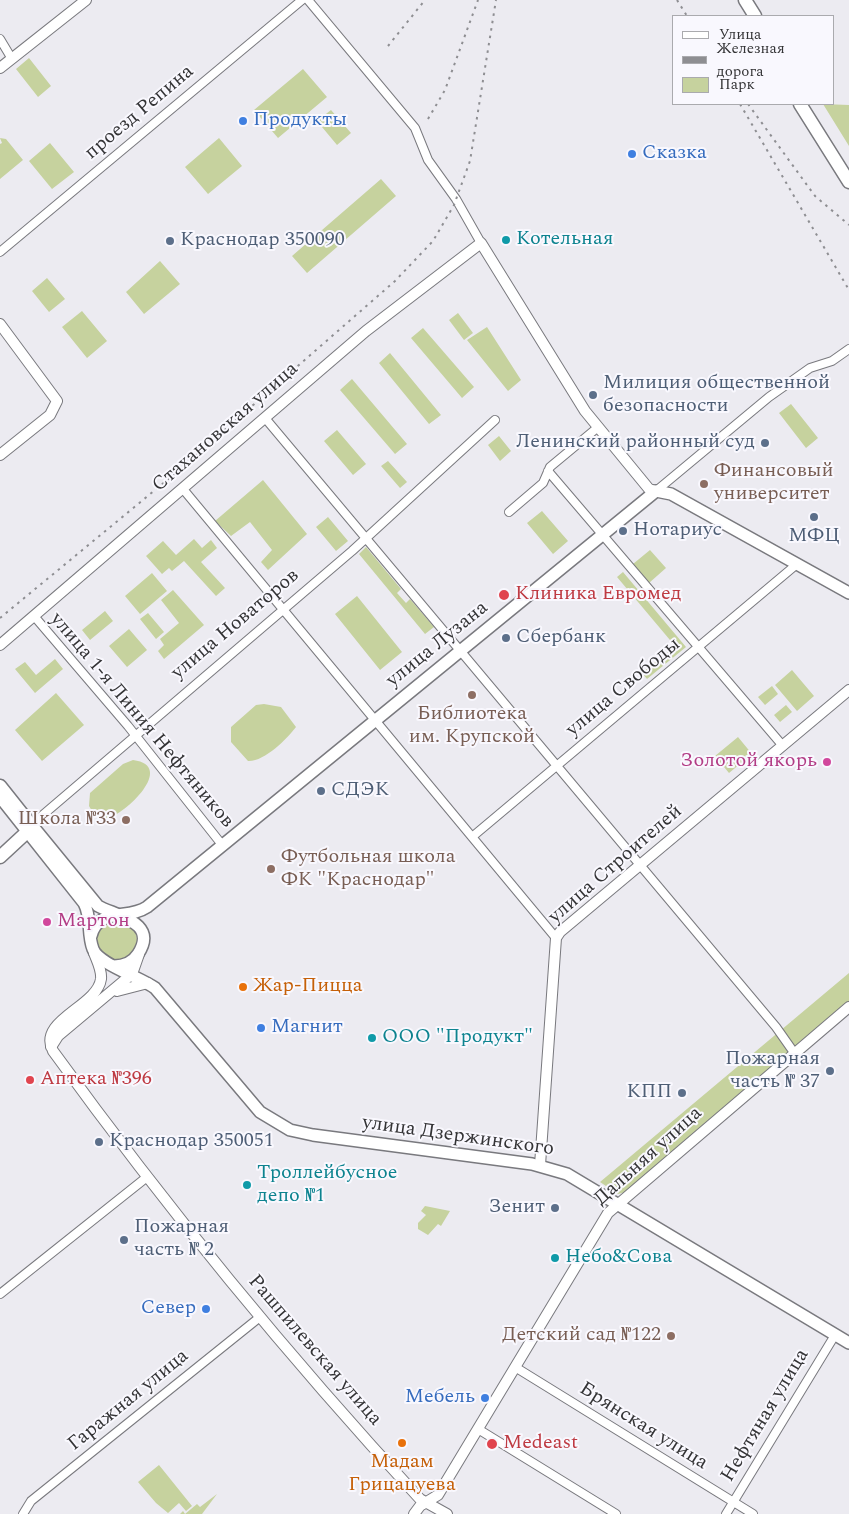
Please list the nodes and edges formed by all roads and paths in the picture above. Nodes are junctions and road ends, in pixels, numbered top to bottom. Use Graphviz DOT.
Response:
graph roads {
  1 [pos="86,0"];
  2 [pos="302,0"];
  3 [pos="308,0"];
  4 [pos="735,0"];
  5 [pos="744,0"];
  6 [pos="745,15"];
  7 [pos="754,15"];
  8 [pos="0,39"];
  9 [pos="12,59"];
  10 [pos="0,68"];
  11 [pos="801,105"];
  12 [pos="811,105"];
  13 [pos="849,166"];
  14 [pos="849,182"];
  15 [pos="481,243"];
  16 [pos="0,252"];
  17 [pos="0,324"];
  18 [pos="849,349"];
  19 [pos="265,418"];
  20 [pos="496,420"];
  21 [pos="597,428"];
  22 [pos="0,455"];
  23 [pos="548,472"];
  24 [pos="183,488"];
  25 [pos="656,491"];
  26 [pos="509,512"];
  27 [pos="602,535"];
  28 [pos="366,539"];
  29 [pos="797,564"];
  30 [pos="849,593"];
  31 [pos="282,610"];
  32 [pos="34,616"];
  33 [pos="0,645"];
  34 [pos="698,646"];
  35 [pos="460,652"];
  36 [pos="849,690"];
  37 [pos="375,721"];
  38 [pos="135,734"];
  39 [pos="783,746"];
  40 [pos="557,765"];
  41 [pos="0,786"];
  42 [pos="0,796"];
  43 [pos="29,828"];
  44 [pos="472,837"];
  45 [pos="223,846"];
  46 [pos="0,857"];
  47 [pos="640,866"];
  48 [pos="120,914"];
  49 [pos="91,938"];
  50 [pos="556,938"];
  51 [pos="94,952"];
  52 [pos="139,954"];
  53 [pos="114,966"];
  54 [pos="132,974"];
  55 [pos="148,983"];
  56 [pos="107,996"];
  57 [pos="849,1007"];
  58 [pos="51,1047"];
  59 [pos="794,1054"];
  60 [pos="540,1165"];
  61 [pos="147,1177"];
  62 [pos="618,1204"];
  63 [pos="0,1294"];
  64 [pos="260,1317"];
  65 [pos="835,1335"];
  66 [pos="849,1343"];
  67 [pos="515,1366"];
  68 [pos="478,1429"];
  69 [pos="733,1502"];
  70 [pos="426,1504"];
  71 [pos="23,1514"];
  72 [pos="414,1514"];
  73 [pos="447,1514"];
  74 [pos="616,1514"];
  75 [pos="726,1514"];
  76 [pos="753,1514"];
  1 -- 9 [label="street"];
  2 -- 16 [label="street, проезд Репина"];
  3 -- 15 [label="street"];
  4 -- 6 [label="main road"];
  5 -- 7 [label="main road"];
  8 -- 9 [label="street"];
  9 -- 10 [label="street"];
  11 -- 14 [label="main road"];
  12 -- 13 [label="main road"];
  15 -- 19 [label="street, Стахановская улица"];
  15 -- 21 [label="street"];
  17 -- 22 [label="street"];
  18 -- 25 [label="street, улица Лузана"];
  19 -- 24 [label="street, Стахановская улица"];
  19 -- 28 [label="street"];
  20 -- 28 [label="street, улица Новаторов"];
  21 -- 23 [label="street"];
  21 -- 25 [label="street"];
  23 -- 26 [label="street"];
  23 -- 27 [label="street"];
  24 -- 31 [label="street"];
  24 -- 32 [label="street, Стахановская улица"];
  25 -- 27 [label="main road, улица Лузана"];
  25 -- 29 [label="main road"];
  27 -- 34 [label="street"];
  27 -- 35 [label="main road, улица Лузана"];
  28 -- 31 [label="street, улица Новаторов"];
  28 -- 35 [label="street"];
  29 -- 30 [label="main road"];
  29 -- 34 [label="street, улица Свободы"];
  31 -- 37 [label="street"];
  31 -- 38 [label="street, улица Новаторов"];
  32 -- 33 [label="street, Стахановская улица"];
  32 -- 38 [label="street, улица 1-я Линия Нефтяников"];
  34 -- 39 [label="street"];
  34 -- 40 [label="street, улица Свободы"];
  35 -- 37 [label="main road, улица Лузана"];
  35 -- 40 [label="street"];
  36 -- 39 [label="street, улица Строителей"];
  37 -- 44 [label="street"];
  37 -- 45 [label="main road, улица Лузана"];
  38 -- 43 [label="street, улица Новаторов"];
  38 -- 45 [label="street, улица 1-я Линия Нефтяников"];
  39 -- 47 [label="street, улица Строителей"];
  40 -- 44 [label="street, улица Свободы"];
  40 -- 47 [label="street"];
  41 -- 43 [label="main road"];
  42 -- 43 [label="main road"];
  43 -- 46 [label="main road, улица Новаторов"];
  43 -- 48 [label="main road"];
  43 -- 49 [label="main road"];
  44 -- 50 [label="street"];
  45 -- 48 [label="main road, улица Лузана"];
  47 -- 50 [label="street, улица Строителей"];
  47 -- 59 [label="street"];
  48 -- 49 [label="main road"];
  48 -- 52 [label="main road"];
  49 -- 51 [label="main road"];
  50 -- 60 [label="street, улица Строителей"];
  51 -- 53 [label="main road, улица Дзержинского"];
  51 -- 58 [label="street"];
  52 -- 53 [label="main road"];
  52 -- 54 [label="street"];
  53 -- 54 [label="main road, улица Дзержинского"];
  54 -- 55 [label="main road, улица Дзержинского"];
  54 -- 56 [label="street"];
  55 -- 56 [label="street"];
  55 -- 60 [label="main road, улица Дзержинского"];
  56 -- 58 [label="street"];
  57 -- 59 [label="street, Дальняя улица"];
  58 -- 61 [label="street, Рашпилевская улица"];
  59 -- 62 [label="street, Дальняя улица"];
  60 -- 62 [label="main road, улица Дзержинского"];
  61 -- 63 [label="street"];
  61 -- 64 [label="street, Рашпилевская улица"];
  62 -- 65 [label="main road, улица Дзержинского"];
  62 -- 67 [label="street, Дальняя улица"];
  64 -- 70 [label="street, Рашпилевская улица"];
  64 -- 71 [label="street, Гаражная улица"];
  65 -- 66 [label="main road, улица Дзержинского"];
  65 -- 69 [label="street, Нефтяная улица"];
  67 -- 68 [label="street, Дальняя улица"];
  67 -- 69 [label="street, Брянская улица"];
  68 -- 70 [label="street, Дальняя улица"];
  68 -- 74 [label="street"];
  69 -- 75 [label="street, Нефтяная улица"];
  69 -- 76 [label="street, Брянская улица"];
  70 -- 72 [label="street, Дальняя улица"];
  70 -- 73 [label="street, Рашпилевская улица"];
}
